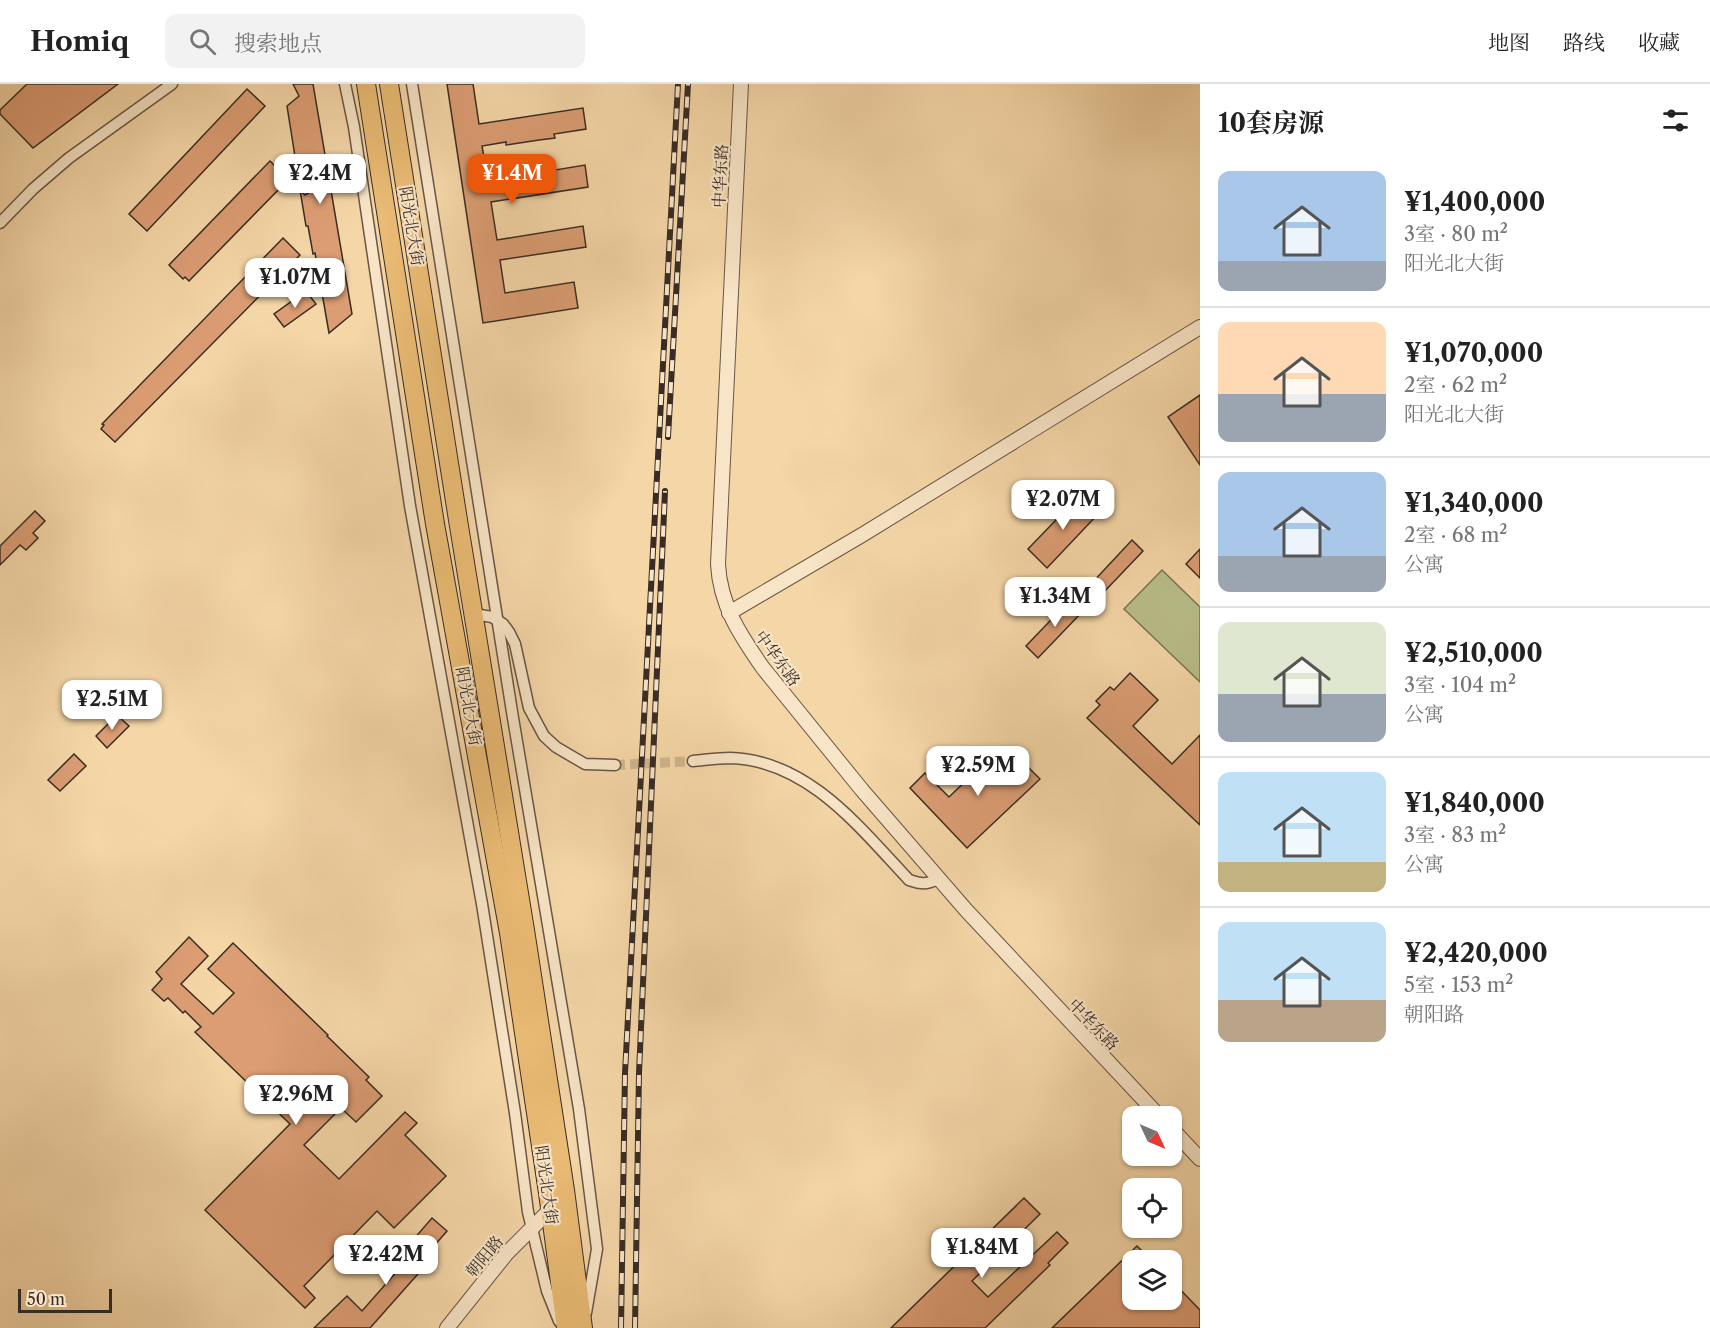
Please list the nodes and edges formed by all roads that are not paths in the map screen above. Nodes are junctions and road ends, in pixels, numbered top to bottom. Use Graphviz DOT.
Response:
graph roads {
  1 [pos="172,84"];
  2 [pos="345,84"];
  3 [pos="366,84"];
  4 [pos="389,84"];
  5 [pos="412,84"];
  6 [pos="741,84"];
  7 [pos="0,223"];
  8 [pos="1200,327"];
  9 [pos="729,613"];
  10 [pos="474,614"];
  11 [pos="498,621"];
  12 [pos="693,761"];
  13 [pos="615,765"];
  14 [pos="938,879"];
  15 [pos="1150,1106"];
  16 [pos="1182,1140"];
  17 [pos="1200,1159"];
  18 [pos="550,1210"];
  19 [pos="531,1229"];
  20 [pos="447,1328"];
  21 [pos="564,1328"];
  22 [pos="583,1328"];
  1 -- 7 [label="street"];
  2 -- 19 [label="street"];
  3 -- 18 [label="highway, 阳光北大街"];
  4 -- 10 [label="highway, 阳光北大街"];
  5 -- 11 [label="street"];
  6 -- 9 [label="street, 中华东路"];
  8 -- 9 [label="street"];
  9 -- 14 [label="street, 中华东路"];
  10 -- 11 [label="street"];
  10 -- 22 [label="highway, 阳光北大街"];
  11 -- 13 [label="street"];
  11 -- 22 [label="street"];
  12 -- 14 [label="street"];
  14 -- 15 [label="street, 中华东路"];
  16 -- 17 [label="street"];
  18 -- 19 [label="street, 朝阳路"];
  18 -- 21 [label="highway, 阳光北大街"];
  19 -- 20 [label="street, 朝阳路"];
  19 -- 21 [label="street"];
}
